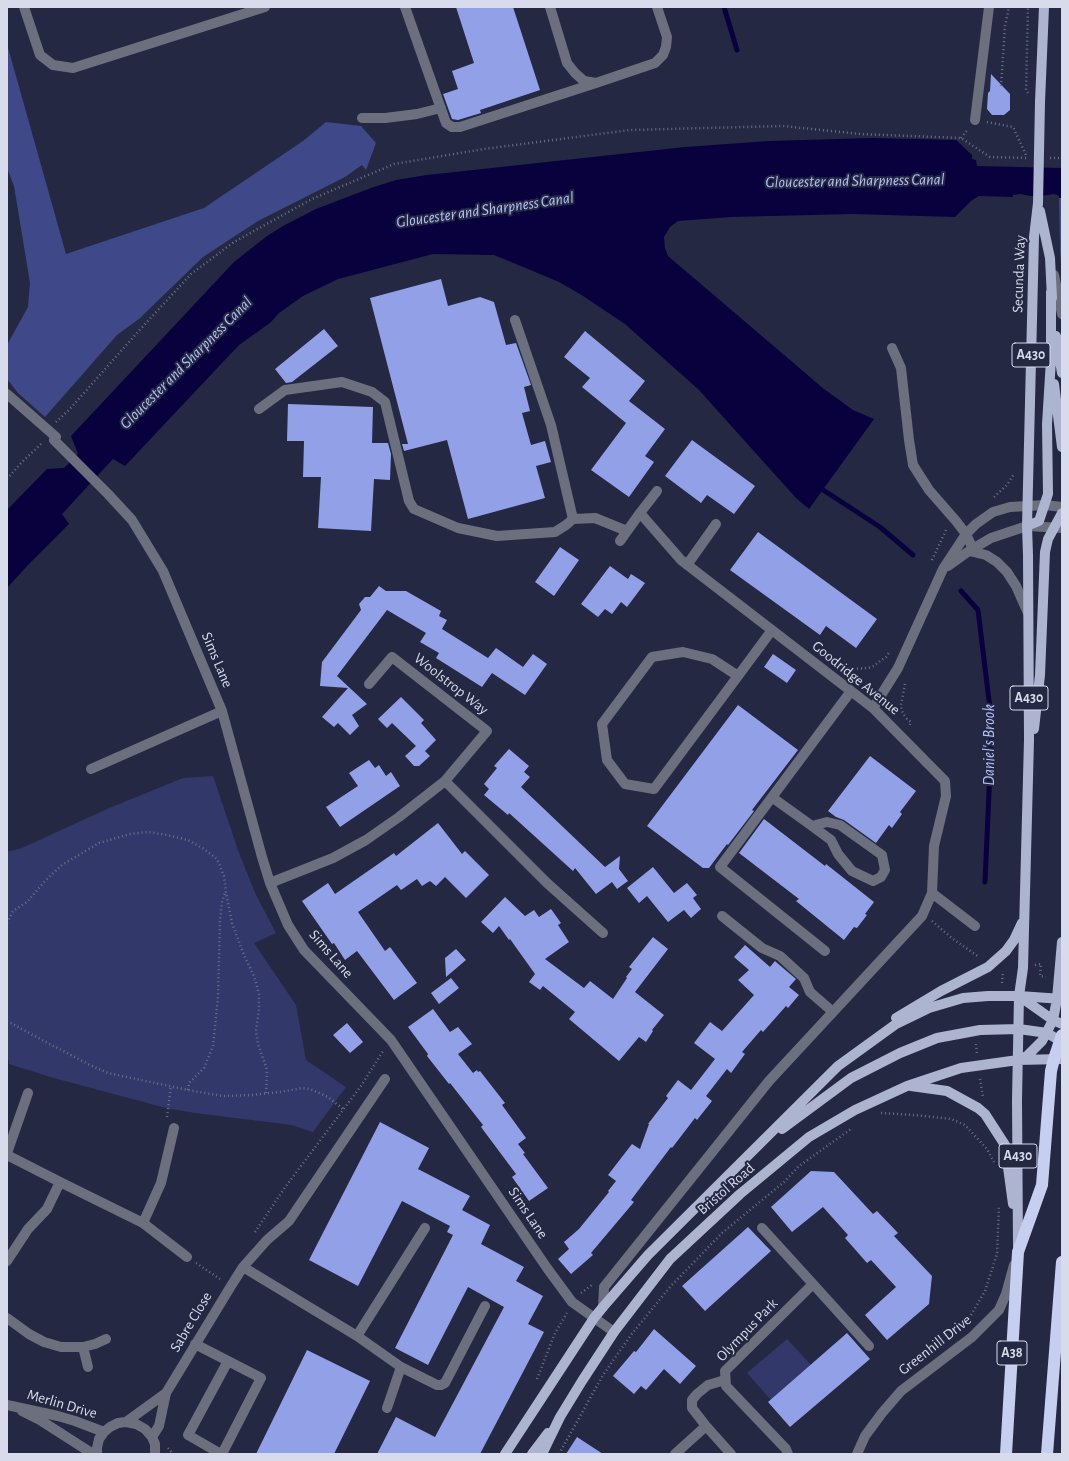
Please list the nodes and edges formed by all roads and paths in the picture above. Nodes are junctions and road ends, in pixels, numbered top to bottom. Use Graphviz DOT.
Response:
graph roads {
  1 [pos="24,7"];
  2 [pos="265,7"];
  3 [pos="405,7"];
  4 [pos="550,7"];
  5 [pos="658,7"];
  6 [pos="989,7"];
  7 [pos="1009,7"];
  8 [pos="1044,7"];
  9 [pos="596,83"];
  10 [pos="1001,86"];
  11 [pos="441,108"];
  12 [pos="362,118"];
  13 [pos="975,120"];
  14 [pos="1027,158"];
  15 [pos="1034,158"];
  16 [pos="1048,158"];
  17 [pos="1062,158"];
  18 [pos="1038,203"];
  19 [pos="1050,258"];
  20 [pos="1051,292"];
  21 [pos="1062,314"];
  22 [pos="515,320"];
  23 [pos="892,348"];
  24 [pos="1051,360"];
  25 [pos="1062,373"];
  26 [pos="7,394"];
  27 [pos="259,409"];
  28 [pos="52,435"];
  29 [pos="1062,447"];
  30 [pos="1014,474"];
  31 [pos="7,479"];
  32 [pos="657,491"];
  33 [pos="989,500"];
  34 [pos="1027,506"];
  35 [pos="1045,506"];
  36 [pos="1062,507"];
  37 [pos="640,513"];
  38 [pos="1062,513"];
  39 [pos="573,519"];
  40 [pos="1027,522"];
  41 [pos="716,524"];
  42 [pos="1058,528"];
  43 [pos="627,531"];
  44 [pos="966,534"];
  45 [pos="620,541"];
  46 [pos="971,550"];
  47 [pos="687,565"];
  48 [pos="943,569"];
  49 [pos="1028,613"];
  50 [pos="772,630"];
  51 [pos="892,648"];
  52 [pos="830,675"];
  53 [pos="738,676"];
  54 [pos="905,682"];
  55 [pos="369,684"];
  56 [pos="851,691"];
  57 [pos="873,708"];
  58 [pos="222,711"];
  59 [pos="902,738"];
  60 [pos="91,769"];
  61 [pos="445,782"];
  62 [pos="1028,783"];
  63 [pos="773,798"];
  64 [pos="812,826"];
  65 [pos="270,883"];
  66 [pos="226,892"];
  67 [pos="932,894"];
  68 [pos="722,916"];
  69 [pos="919,918"];
  70 [pos="1024,920"];
  71 [pos="7,923"];
  72 [pos="975,926"];
  73 [pos="603,933"];
  74 [pos="1062,942"];
  75 [pos="825,951"];
  76 [pos="983,955"];
  77 [pos="1020,996"];
  78 [pos="1060,999"];
  79 [pos="833,1012"];
  80 [pos="7,1021"];
  81 [pos="1058,1022"];
  82 [pos="1019,1029"];
  83 [pos="1047,1033"];
  84 [pos="1061,1039"];
  85 [pos="851,1055"];
  86 [pos="1058,1059"];
  87 [pos="1018,1060"];
  88 [pos="385,1079"];
  89 [pos="171,1086"];
  90 [pos="907,1086"];
  91 [pos="188,1090"];
  92 [pos="28,1093"];
  93 [pos="266,1094"];
  94 [pos="343,1109"];
  95 [pos="878,1112"];
  96 [pos="854,1127"];
  97 [pos="173,1132"];
  98 [pos="757,1147"];
  99 [pos="7,1154"];
  100 [pos="997,1169"];
  101 [pos="60,1182"];
  102 [pos="999,1201"];
  103 [pos="143,1223"];
  104 [pos="425,1228"];
  105 [pos="762,1228"];
  106 [pos="1018,1252"];
  107 [pos="187,1257"];
  108 [pos="7,1261"];
  109 [pos="1062,1262"];
  110 [pos="243,1267"];
  111 [pos="615,1274"];
  112 [pos="813,1284"];
  113 [pos="231,1286"];
  114 [pos="572,1302"];
  115 [pos="485,1306"];
  116 [pos="603,1307"];
  117 [pos="7,1318"];
  118 [pos="594,1318"];
  119 [pos="964,1327"];
  120 [pos="614,1332"];
  121 [pos="357,1336"];
  122 [pos="106,1340"];
  123 [pos="195,1344"];
  124 [pos="869,1346"];
  125 [pos="82,1347"];
  126 [pos="228,1361"];
  127 [pos="88,1367"];
  128 [pos="402,1367"];
  129 [pos="725,1380"];
  130 [pos="534,1385"];
  131 [pos="166,1393"];
  132 [pos="9,1405"];
  133 [pos="387,1408"];
  134 [pos="560,1417"];
  135 [pos="126,1422"];
  136 [pos="706,1426"];
  137 [pos="104,1432"];
  138 [pos="152,1437"];
  139 [pos="157,1453"];
  140 [pos="93,1454"];
  141 [pos="97,1454"];
  142 [pos="221,1454"];
  143 [pos="505,1454"];
  144 [pos="532,1454"];
  145 [pos="542,1454"];
  146 [pos="559,1454"];
  147 [pos="675,1454"];
  148 [pos="730,1454"];
  149 [pos="788,1454"];
  150 [pos="857,1454"];
  151 [pos="1006,1454"];
  152 [pos="1047,1454"];
  1 -- 2 [label="street"];
  3 -- 11 [label="street"];
  4 -- 9 [label="street"];
  5 -- 9 [label="street"];
  6 -- 13 [label="street"];
  7 -- 10 [label="path"];
  8 -- 18 [label="main road, A430, bridge"];
  9 -- 11 [label="street"];
  11 -- 12 [label="street"];
  13 -- 14 [label="path"];
  14 -- 15 [label="path"];
  14 -- 28 [label="path"];
  16 -- 17 [label="path"];
  18 -- 19 [label="main road, Secunda Way / A430"];
  18 -- 34 [label="main road, Secunda Way / A430"];
  19 -- 20 [label="main road, Secunda Way / A430"];
  19 -- 21 [label="street"];
  20 -- 24 [label="main road, A430"];
  20 -- 25 [label="main road, Secunda Way / A430"];
  22 -- 39 [label="street"];
  23 -- 44 [label="street"];
  24 -- 29 [label="main road, A430"];
  24 -- 35 [label="main road, A430"];
  26 -- 28 [label="street"];
  27 -- 39 [label="street"];
  28 -- 31 [label="path"];
  28 -- 58 [label="street, Sims Lane"];
  30 -- 33 [label="path"];
  32 -- 37 [label="street"];
  34 -- 35 [label="street"];
  34 -- 40 [label="main road, Secunda Way / A430"];
  34 -- 44 [label="street"];
  35 -- 36 [label="street"];
  35 -- 40 [label="main road, A430"];
  37 -- 43 [label="street"];
  37 -- 47 [label="street, Goodridge Avenue"];
  38 -- 42 [label="main road, A430"];
  39 -- 43 [label="street"];
  40 -- 42 [label="street"];
  40 -- 46 [label="street"];
  40 -- 49 [label="main road, A430"];
  41 -- 47 [label="street"];
  42 -- 62 [label="main road, A430"];
  43 -- 45 [label="street"];
  44 -- 46 [label="street"];
  44 -- 48 [label="street"];
  46 -- 48 [label="street"];
  46 -- 49 [label="street"];
  47 -- 50 [label="street, Goodridge Avenue"];
  48 -- 57 [label="street"];
  49 -- 62 [label="main road, A430"];
  50 -- 52 [label="street, Goodridge Avenue"];
  50 -- 53 [label="street"];
  51 -- 52 [label="path"];
  52 -- 56 [label="street, Goodridge Avenue"];
  53 -- 53 [label="street"];
  54 -- 59 [label="path"];
  55 -- 61 [label="street, Woolstrop Way"];
  56 -- 57 [label="street, Goodridge Avenue"];
  56 -- 63 [label="street"];
  57 -- 59 [label="street, Goodridge Avenue"];
  58 -- 60 [label="street"];
  58 -- 65 [label="street, Sims Lane"];
  59 -- 67 [label="street, Goodridge Avenue"];
  61 -- 65 [label="street, Woolstrop Way"];
  61 -- 73 [label="street"];
  62 -- 70 [label="main road, A430"];
  63 -- 64 [label="street"];
  63 -- 75 [label="street"];
  64 -- 64 [label="street"];
  65 -- 114 [label="street, Sims Lane"];
  66 -- 71 [label="path"];
  66 -- 91 [label="path"];
  66 -- 93 [label="path"];
  67 -- 69 [label="street, Goodridge Avenue"];
  67 -- 72 [label="street"];
  68 -- 79 [label="street"];
  69 -- 76 [label="path"];
  69 -- 79 [label="street, Bristol Road"];
  70 -- 77 [label="main road, A430"];
  70 -- 85 [label="main road"];
  74 -- 78 [label="main road"];
  77 -- 78 [label="main road, Bristol Road"];
  77 -- 81 [label="main road"];
  77 -- 82 [label="main road, A430"];
  77 -- 85 [label="main road, Bristol Road"];
  78 -- 81 [label="main road"];
  79 -- 111 [label="street, Bristol Road"];
  80 -- 89 [label="path"];
  81 -- 83 [label="main road"];
  82 -- 83 [label="main road"];
  82 -- 87 [label="main road, A430"];
  82 -- 98 [label="main road"];
  83 -- 84 [label="main road"];
  83 -- 87 [label="main road"];
  84 -- 86 [label="highway, A38"];
  85 -- 98 [label="main road, Bristol Road"];
  86 -- 87 [label="main road, Bristol Road"];
  86 -- 106 [label="highway, A38"];
  87 -- 90 [label="main road, Bristol Road"];
  87 -- 106 [label="main road, A430"];
  88 -- 110 [label="street, Sabre Close"];
  89 -- 91 [label="path"];
  89 -- 97 [label="path"];
  90 -- 106 [label="main road"];
  90 -- 120 [label="main road, Bristol Road"];
  91 -- 93 [label="path"];
  92 -- 99 [label="street"];
  93 -- 94 [label="path"];
  95 -- 100 [label="path"];
  96 -- 146 [label="path"];
  97 -- 103 [label="street"];
  98 -- 116 [label="main road, Bristol Road"];
  99 -- 101 [label="street"];
  101 -- 103 [label="street"];
  101 -- 108 [label="street"];
  102 -- 119 [label="path"];
  103 -- 107 [label="street"];
  104 -- 121 [label="street"];
  105 -- 112 [label="street"];
  106 -- 150 [label="street, Greenhill Drive"];
  106 -- 151 [label="highway, A38"];
  107 -- 113 [label="path"];
  109 -- 152 [label="highway"];
  110 -- 113 [label="street, Sabre Close"];
  110 -- 121 [label="street"];
  111 -- 114 [label="path"];
  111 -- 116 [label="street, Bristol Road"];
  112 -- 124 [label="street"];
  112 -- 129 [label="street, Olympus Park"];
  113 -- 123 [label="street, Sabre Close"];
  114 -- 118 [label="street, Sims Lane"];
  114 -- 130 [label="path"];
  115 -- 128 [label="street"];
  116 -- 118 [label="main road, Bristol Road"];
  117 -- 125 [label="street"];
  118 -- 120 [label="street, Sims Lane"];
  118 -- 143 [label="main road, Bristol Road"];
  120 -- 134 [label="main road, Bristol Road"];
  121 -- 128 [label="street"];
  122 -- 125 [label="street"];
  123 -- 126 [label="street"];
  123 -- 131 [label="street, Sabre Close"];
  125 -- 127 [label="street"];
  126 -- 142 [label="street"];
  126 -- 142 [label="street"];
  128 -- 133 [label="street"];
  129 -- 136 [label="street"];
  129 -- 149 [label="street, Olympus Park"];
  131 -- 135 [label="street, Sabre Close"];
  131 -- 138 [label="street, Sabre Close"];
  132 -- 137 [label="street, Merlin Drive"];
  132 -- 140 [label="street, Merlin Drive"];
  134 -- 144 [label="main road"];
  134 -- 145 [label="main road, Bristol Road"];
  135 -- 137 [label="street, Sabre Close"];
  135 -- 138 [label="street"];
  136 -- 147 [label="street"];
  136 -- 148 [label="street"];
  137 -- 141 [label="street"];
  138 -- 139 [label="street"];
}
